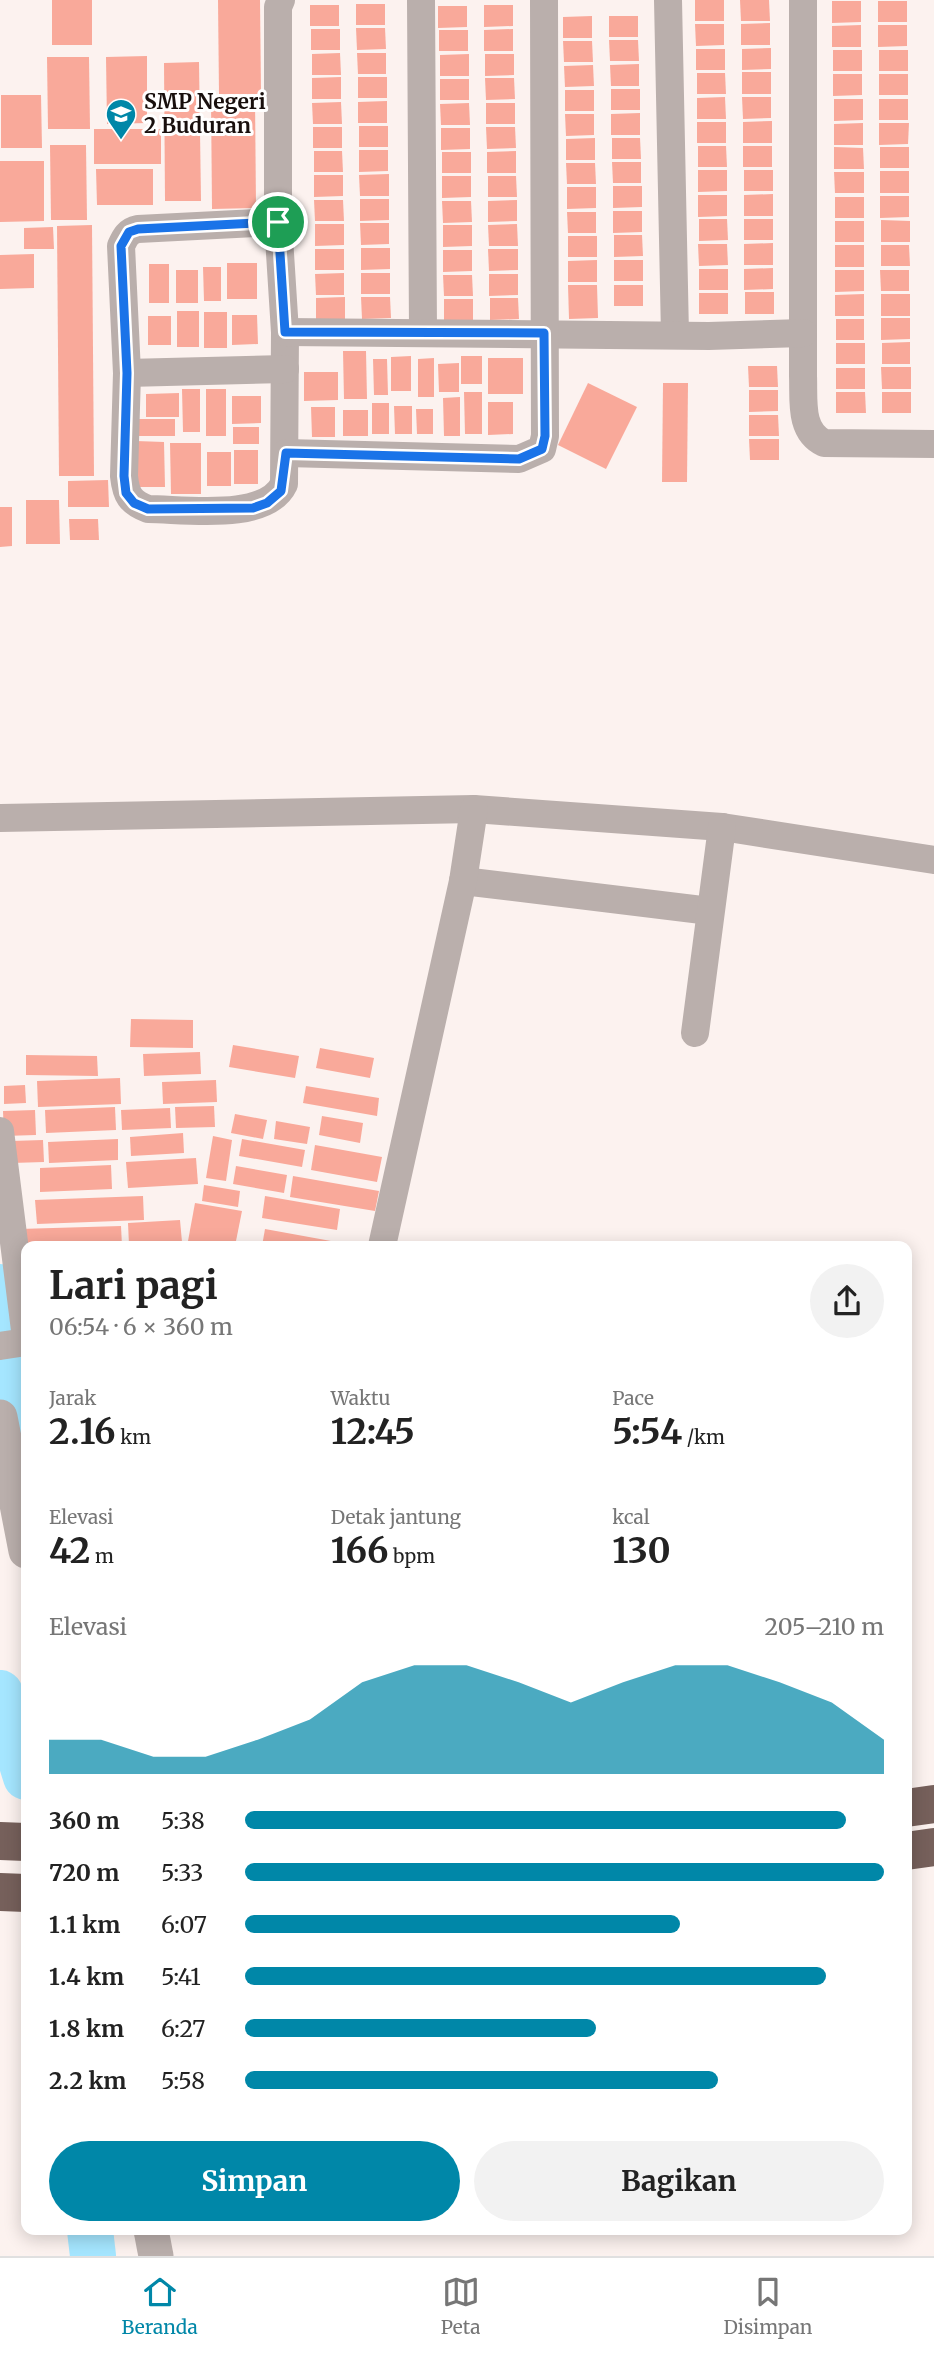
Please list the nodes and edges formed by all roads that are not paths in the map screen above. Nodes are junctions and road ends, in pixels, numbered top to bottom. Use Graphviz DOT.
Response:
graph roads {
  1 [pos="281,0"];
  2 [pos="421,0"];
  3 [pos="544,0"];
  4 [pos="668,0"];
  5 [pos="803,0"];
  6 [pos="278,222"];
  7 [pos="423,331"];
  8 [pos="285,332"];
  9 [pos="544,333"];
  10 [pos="803,333"];
  11 [pos="675,335"];
  12 [pos="285,369"];
  13 [pos="127,373"];
  14 [pos="934,444"];
  15 [pos="286,453"];
  16 [pos="474,809"];
  17 [pos="0,818"];
  18 [pos="722,827"];
  19 [pos="934,860"];
  20 [pos="463,881"];
  21 [pos="710,911"];
  22 [pos="695,1033"];
  23 [pos="0,1131"];
  24 [pos="383,1241"];
  25 [pos="11,1294"];
  26 [pos="18,1342"];
  27 [pos="0,1417"];
  28 [pos="21,1524"];
  29 [pos="934,1804"];
  30 [pos="912,1807"];
  31 [pos="0,1841"];
  32 [pos="21,1842"];
  33 [pos="934,1847"];
  34 [pos="912,1850"];
  35 [pos="0,1892"];
  36 [pos="21,1893"];
  37 [pos="152,2235"];
  38 [pos="156,2256"];
  1 -- 6 [label="street"];
  2 -- 7 [label="street"];
  3 -- 9 [label="street"];
  4 -- 11 [label="street"];
  5 -- 10 [label="street"];
  6 -- 8 [label="street"];
  6 -- 13 [label="street"];
  7 -- 8 [label="street"];
  7 -- 9 [label="street"];
  8 -- 12 [label="street"];
  9 -- 11 [label="street"];
  9 -- 15 [label="street"];
  10 -- 11 [label="street"];
  10 -- 14 [label="street"];
  12 -- 13 [label="street"];
  12 -- 15 [label="street"];
  13 -- 15 [label="street"];
  16 -- 17 [label="street"];
  16 -- 18 [label="street"];
  16 -- 20 [label="street"];
  18 -- 19 [label="street"];
  18 -- 21 [label="street"];
  20 -- 21 [label="street"];
  20 -- 24 [label="street"];
  21 -- 22 [label="street"];
  23 -- 25 [label="street"];
  25 -- 26 [label="street"];
  27 -- 28 [label="street"];
  29 -- 30 [label="highway"];
  31 -- 32 [label="highway"];
  33 -- 34 [label="highway"];
  35 -- 36 [label="highway"];
  37 -- 38 [label="street"];
}
